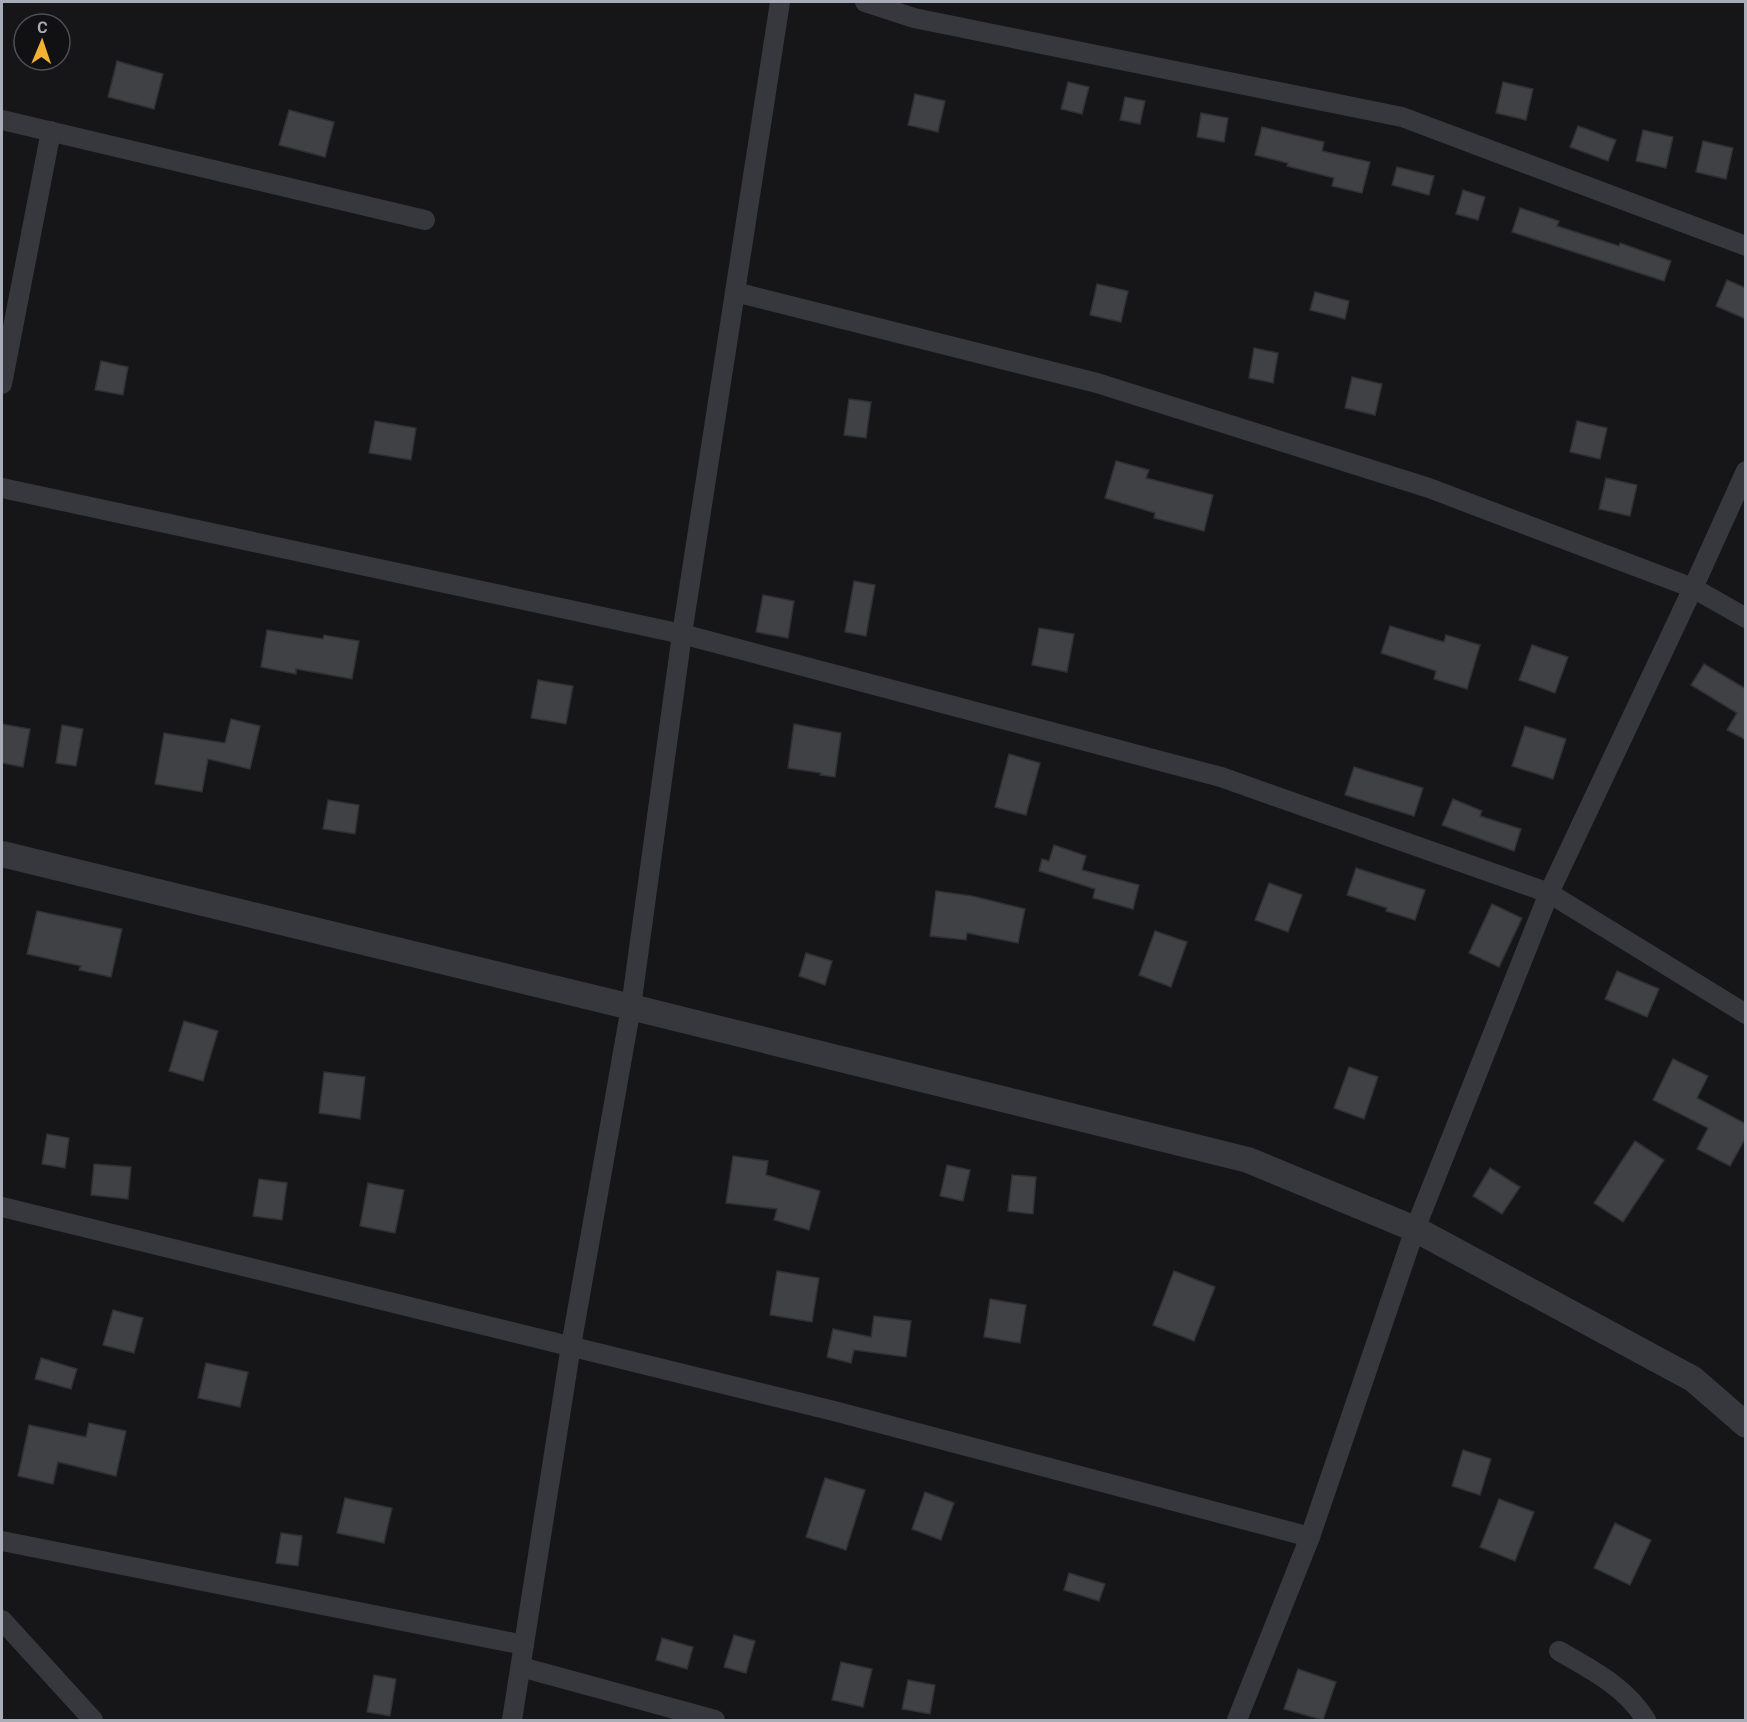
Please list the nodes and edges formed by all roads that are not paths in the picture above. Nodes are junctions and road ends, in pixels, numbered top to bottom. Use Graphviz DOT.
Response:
graph roads {
  1 [pos="780,2"];
  2 [pos="865,2"];
  3 [pos="2,120"];
  4 [pos="51,131"];
  5 [pos="425,220"];
  6 [pos="1746,246"];
  7 [pos="735,292"];
  8 [pos="2,384"];
  9 [pos="1746,471"];
  10 [pos="2,488"];
  11 [pos="1694,588"];
  12 [pos="1746,618"];
  13 [pos="682,634"];
  14 [pos="2,854"];
  15 [pos="1549,892"];
  16 [pos="631,1007"];
  17 [pos="1746,1014"];
  18 [pos="2,1207"];
  19 [pos="1415,1229"];
  20 [pos="571,1346"];
  21 [pos="1746,1425"];
  22 [pos="1310,1538"];
  23 [pos="2,1541"];
  24 [pos="2,1620"];
  25 [pos="524,1645"];
  26 [pos="1559,1651"];
  27 [pos="520,1667"];
  28 [pos="93,1720"];
  29 [pos="512,1720"];
  30 [pos="715,1720"];
  31 [pos="1237,1720"];
  32 [pos="1646,1720"];
  1 -- 7 [label="street"];
  2 -- 6 [label="street"];
  3 -- 4 [label="street"];
  4 -- 5 [label="street"];
  4 -- 8 [label="street"];
  7 -- 11 [label="street"];
  7 -- 13 [label="street"];
  9 -- 11 [label="street"];
  10 -- 13 [label="street"];
  11 -- 12 [label="street"];
  11 -- 15 [label="street"];
  13 -- 15 [label="street"];
  13 -- 16 [label="street"];
  14 -- 16 [label="street"];
  15 -- 17 [label="street"];
  15 -- 19 [label="street"];
  16 -- 19 [label="street"];
  16 -- 20 [label="street"];
  18 -- 20 [label="street"];
  19 -- 21 [label="street"];
  19 -- 22 [label="street"];
  20 -- 22 [label="street"];
  20 -- 25 [label="street"];
  22 -- 31 [label="street"];
  23 -- 25 [label="street"];
  24 -- 28 [label="street"];
  25 -- 27 [label="street"];
  26 -- 32 [label="street"];
  27 -- 29 [label="street"];
  27 -- 30 [label="street"];
}
